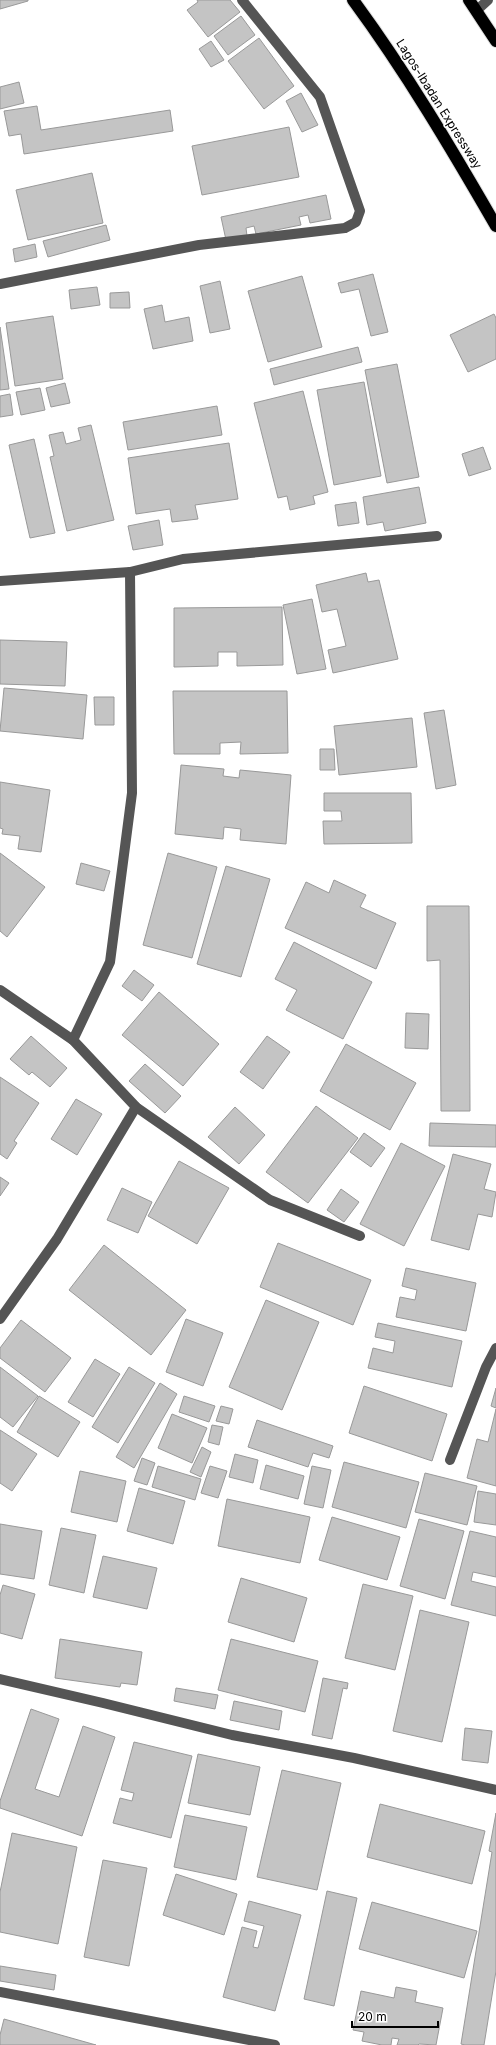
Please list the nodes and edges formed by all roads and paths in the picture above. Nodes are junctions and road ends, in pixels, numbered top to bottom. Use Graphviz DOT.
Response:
graph roads {
  1 [pos="242,0"];
  2 [pos="353,0"];
  3 [pos="469,0"];
  4 [pos="488,0"];
  5 [pos="477,10"];
  6 [pos="496,41"];
  7 [pos="496,226"];
  8 [pos="0,284"];
  9 [pos="437,536"];
  10 [pos="130,572"];
  11 [pos="0,581"];
  12 [pos="0,990"];
  13 [pos="73,1040"];
  14 [pos="136,1107"];
  15 [pos="360,1236"];
  16 [pos="0,1319"];
  17 [pos="496,1348"];
  18 [pos="450,1460"];
  19 [pos="0,1679"];
  20 [pos="496,1790"];
  21 [pos="0,1992"];
  22 [pos="275,2045"];
  1 -- 8 [label="street"];
  2 -- 7 [label="highway, Lagos-Ibadan Expressway"];
  3 -- 5 [label="highway"];
  4 -- 5 [label="street"];
  5 -- 6 [label="highway"];
  9 -- 10 [label="street"];
  10 -- 11 [label="street"];
  10 -- 13 [label="street"];
  12 -- 13 [label="street"];
  13 -- 14 [label="street"];
  14 -- 15 [label="street"];
  14 -- 16 [label="street"];
  17 -- 18 [label="street"];
  19 -- 20 [label="street"];
  21 -- 22 [label="street"];
}
